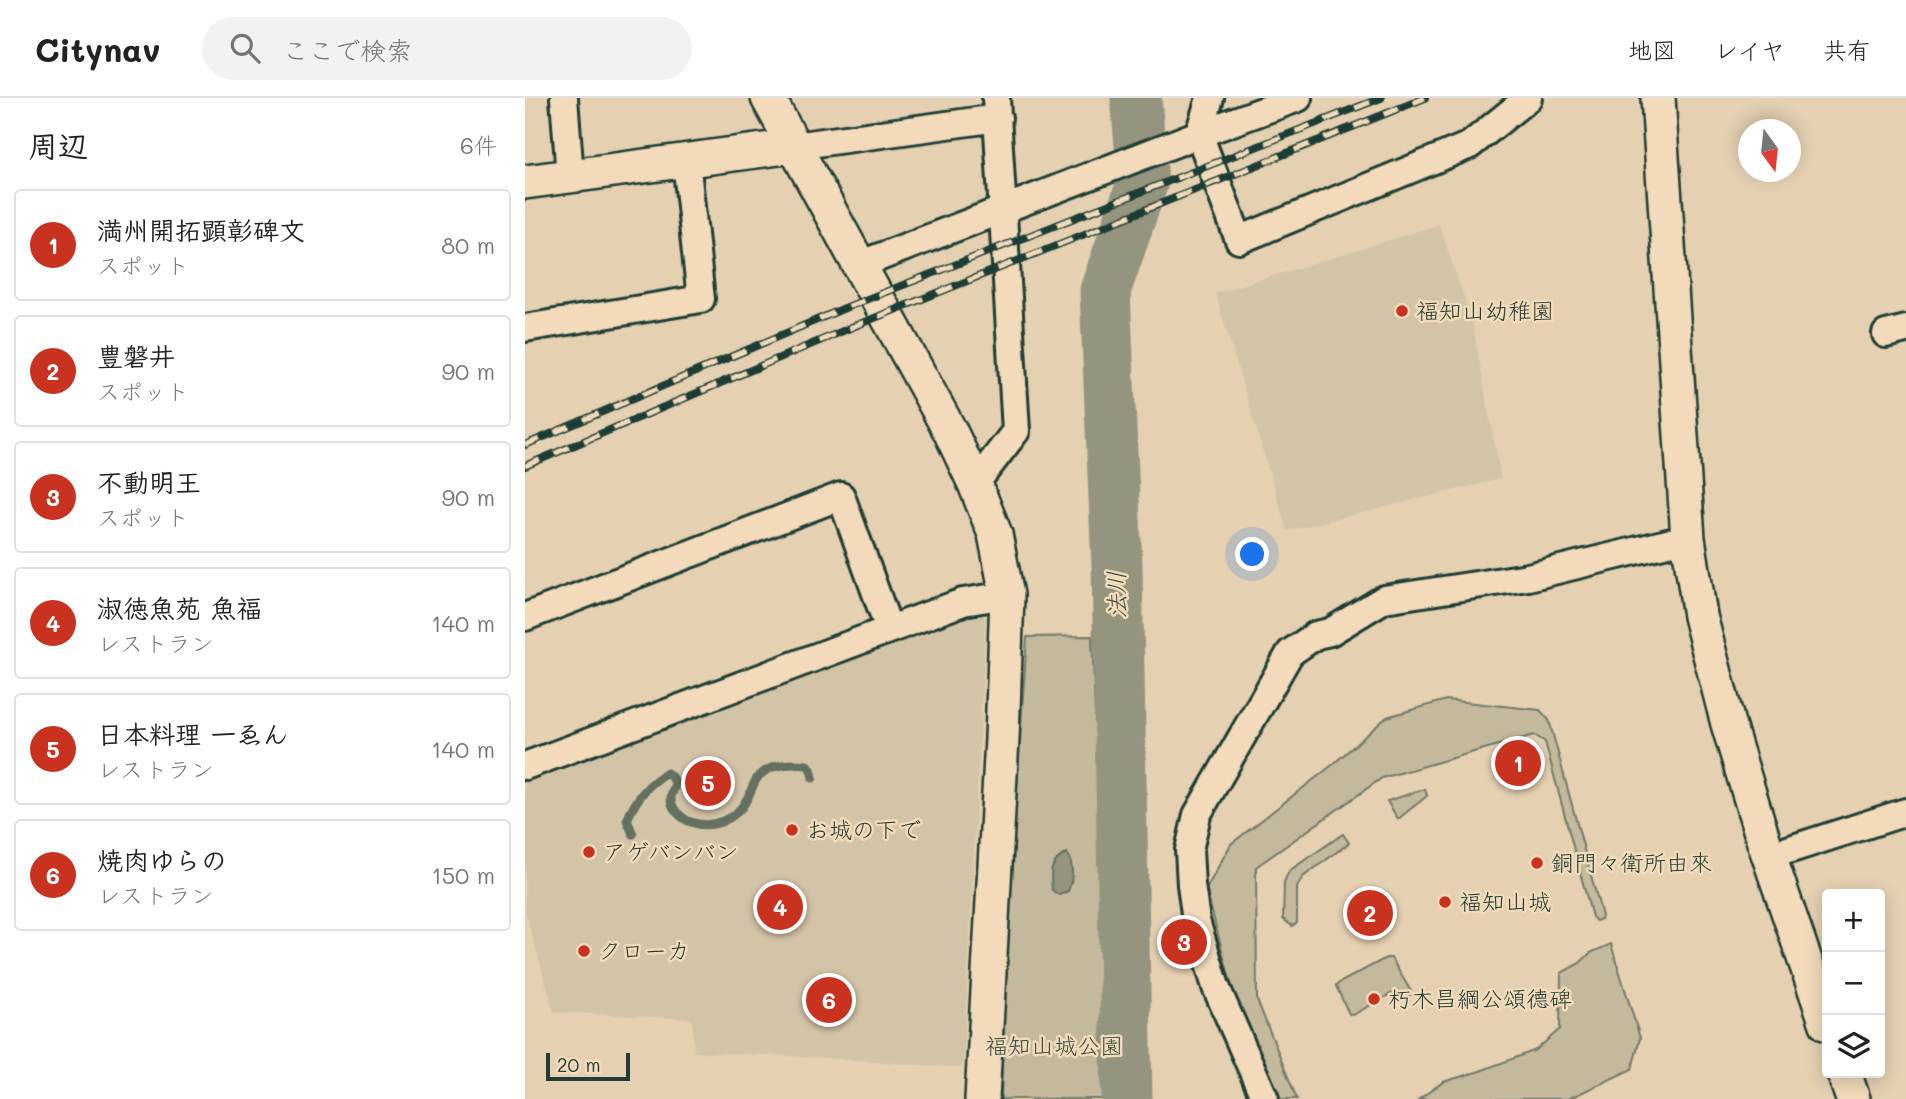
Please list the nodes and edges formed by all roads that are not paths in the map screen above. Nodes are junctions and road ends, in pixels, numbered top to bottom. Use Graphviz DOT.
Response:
graph roads {
  1 [pos="564,98"];
  2 [pos="768,98"];
  3 [pos="1210,98"];
  4 [pos="1298,98"];
  5 [pos="1528,98"];
  6 [pos="1658,98"];
  7 [pos="997,108"];
  8 [pos="1199,134"];
  9 [pos="794,146"];
  10 [pos="686,160"];
  11 [pos="570,176"];
  12 [pos="525,182"];
  13 [pos="1003,209"];
  14 [pos="859,265"];
  15 [pos="525,328"];
  16 [pos="975,484"];
  17 [pos="1688,538"];
  18 [pos="1007,595"];
  19 [pos="525,617"];
  20 [pos="889,629"];
  21 [pos="525,766"];
  22 [pos="1906,812"];
  23 [pos="1769,856"];
  24 [pos="1824,1015"];
  25 [pos="1846,1078"];
  26 [pos="982,1099"];
  27 [pos="1265,1099"];
  28 [pos="1853,1099"];
  1 -- 11 [label="street"];
  2 -- 9 [label="street"];
  3 -- 8 [label="street"];
  4 -- 8 [label="street"];
  5 -- 8 [label="street"];
  6 -- 17 [label="street"];
  7 -- 9 [label="street"];
  7 -- 13 [label="street"];
  8 -- 13 [label="street"];
  9 -- 10 [label="street"];
  9 -- 14 [label="street"];
  10 -- 11 [label="street"];
  10 -- 15 [label="street"];
  11 -- 12 [label="street"];
  13 -- 14 [label="street"];
  13 -- 16 [label="street"];
  14 -- 16 [label="street"];
  16 -- 18 [label="street"];
  17 -- 23 [label="street"];
  17 -- 27 [label="street"];
  18 -- 20 [label="street"];
  18 -- 26 [label="street"];
  19 -- 20 [label="street"];
  20 -- 21 [label="street"];
  22 -- 23 [label="street"];
  23 -- 24 [label="street"];
  25 -- 28 [label="street"];
}
